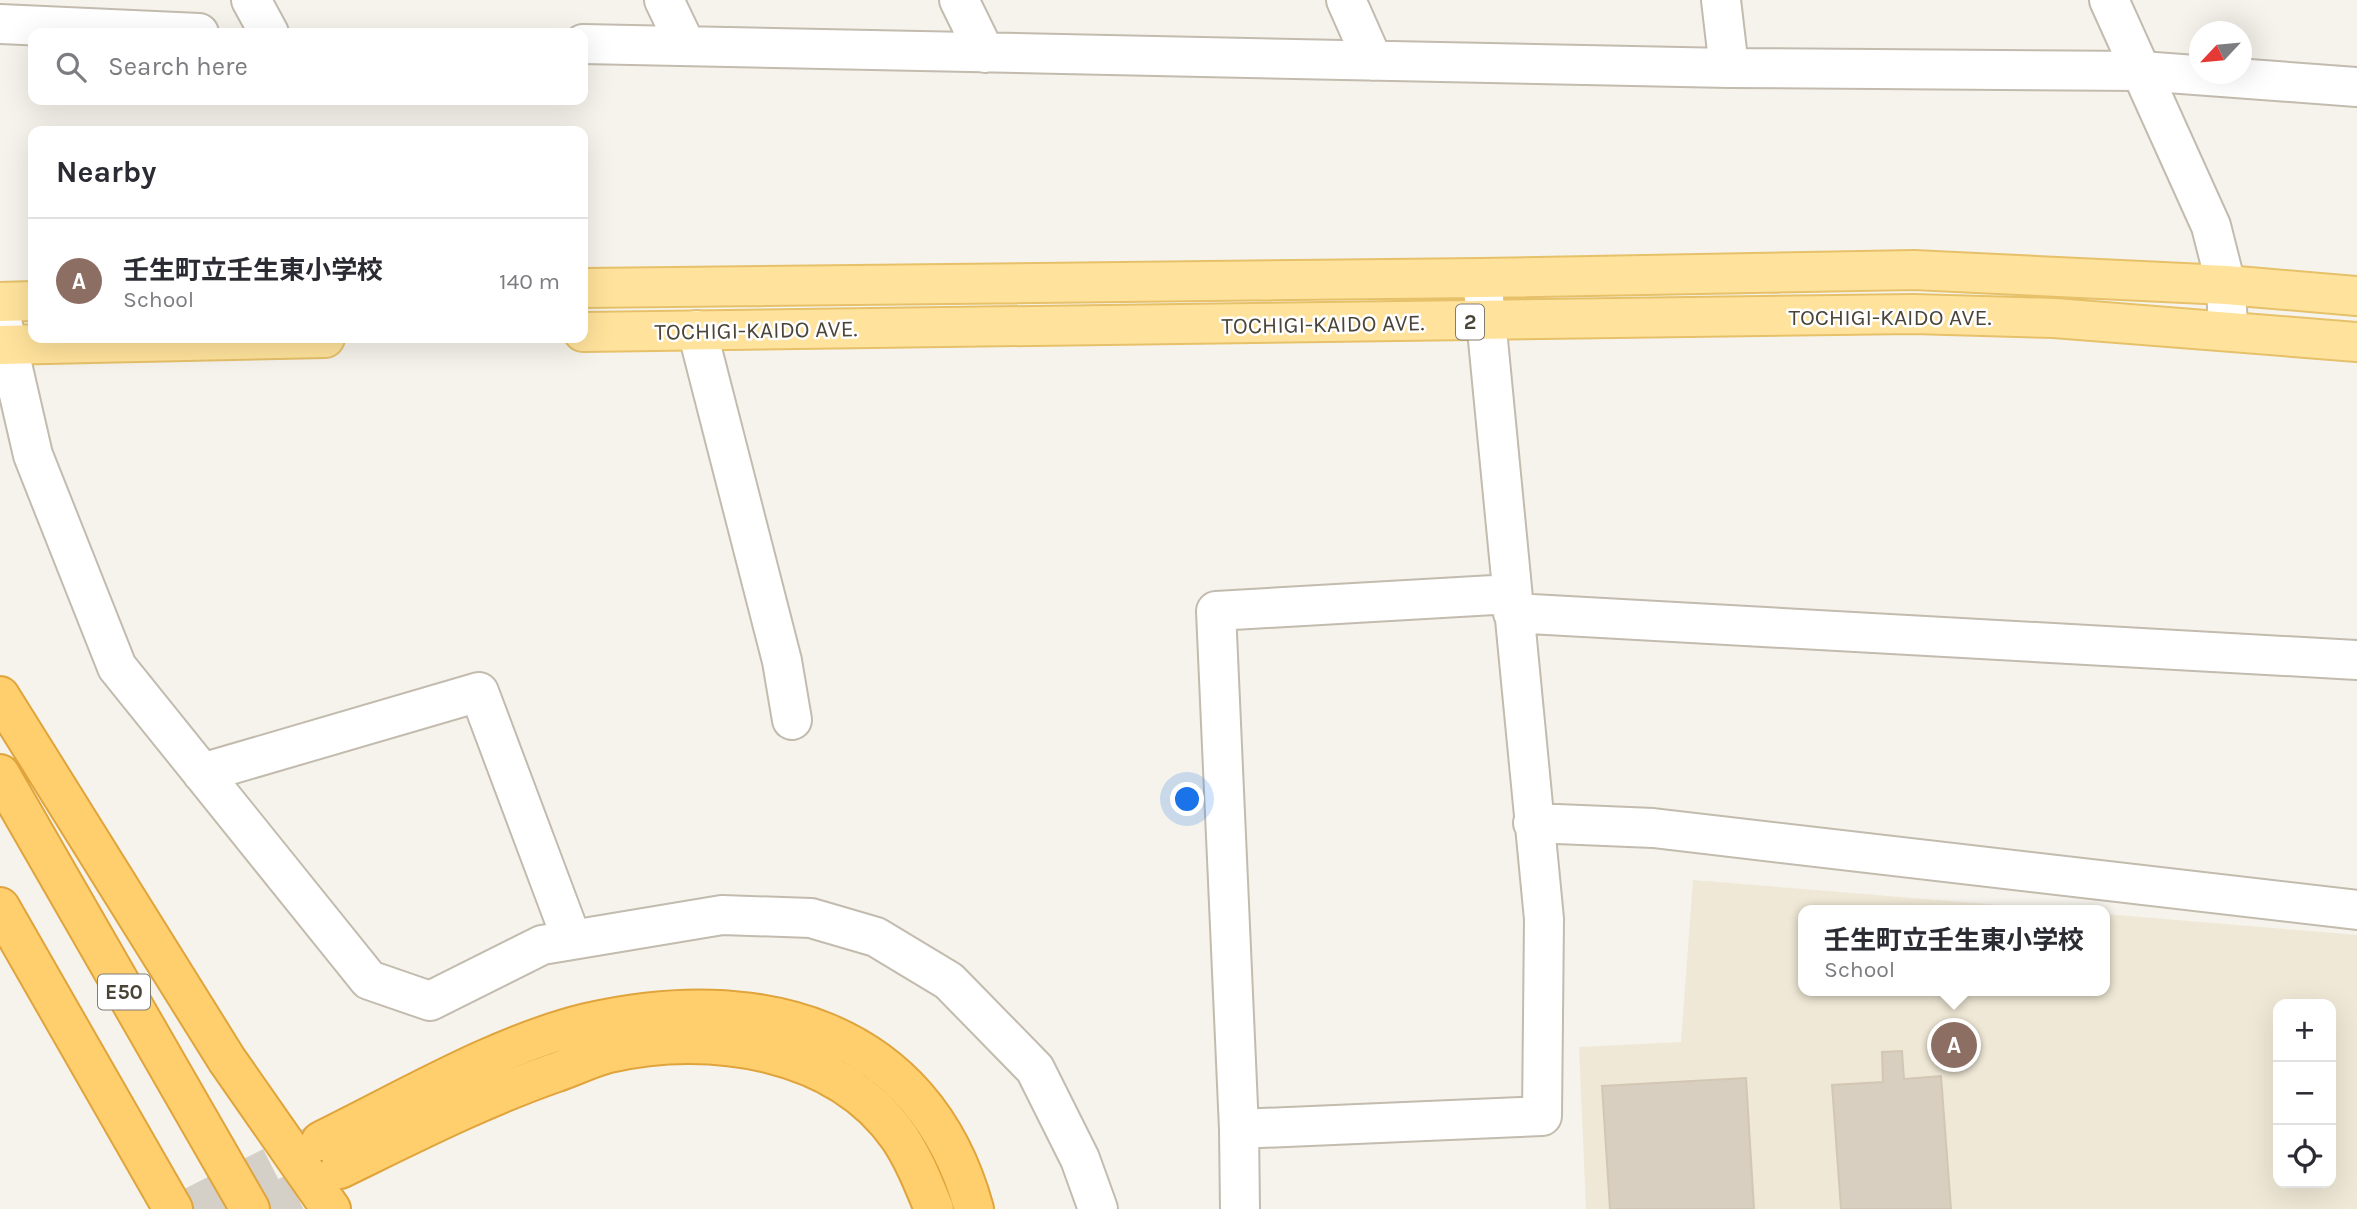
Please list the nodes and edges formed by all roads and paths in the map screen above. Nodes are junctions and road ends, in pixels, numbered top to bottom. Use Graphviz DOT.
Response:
graph roads {
  1 [pos="251,0"];
  2 [pos="664,0"];
  3 [pos="959,0"];
  4 [pos="1346,0"];
  5 [pos="1721,0"];
  6 [pos="2109,0"];
  7 [pos="0,24"];
  8 [pos="88,28"];
  9 [pos="266,28"];
  10 [pos="588,44"];
  11 [pos="686,46"];
  12 [pos="985,53"];
  13 [pos="1373,61"];
  14 [pos="1729,68"];
  15 [pos="2141,71"];
  16 [pos="2357,87"];
  17 [pos="1482,278"];
  18 [pos="2226,285"];
  19 [pos="588,288"];
  20 [pos="2357,296"];
  21 [pos="28,301"];
  22 [pos="0,302"];
  23 [pos="1485,322"];
  24 [pos="697,330"];
  25 [pos="2228,330"];
  26 [pos="588,332"];
  27 [pos="2,334"];
  28 [pos="28,334"];
  29 [pos="2357,342"];
  30 [pos="16,456"];
  31 [pos="1512,604"];
  32 [pos="2357,660"];
  33 [pos="0,696"];
  34 [pos="792,720"];
  35 [pos="202,773"];
  36 [pos="0,774"];
  37 [pos="1533,822"];
  38 [pos="0,907"];
  39 [pos="2357,910"];
  40 [pos="572,940"];
  41 [pos="1240,1129"];
  42 [pos="173,1209"];
  43 [pos="250,1209"];
  44 [pos="331,1209"];
  45 [pos="934,1209"];
  46 [pos="974,1209"];
  47 [pos="1098,1209"];
  48 [pos="1240,1209"];
  1 -- 9 [label="street"];
  2 -- 11 [label="street"];
  3 -- 12 [label="street"];
  4 -- 13 [label="street"];
  5 -- 14 [label="street"];
  6 -- 15 [label="street"];
  7 -- 8 [label="street"];
  10 -- 11 [label="street"];
  11 -- 12 [label="street"];
  12 -- 13 [label="street"];
  13 -- 14 [label="street"];
  14 -- 15 [label="street"];
  15 -- 16 [label="street"];
  15 -- 18 [label="street"];
  17 -- 18 [label="main road, TOCHIGI-KAIDO AVE. / 2"];
  17 -- 19 [label="main road, TOCHIGI-KAIDO AVE. / 2"];
  17 -- 23 [label="street"];
  18 -- 20 [label="main road, TOCHIGI-KAIDO AVE. / 2"];
  18 -- 25 [label="street"];
  21 -- 22 [label="main road"];
  23 -- 24 [label="main road, TOCHIGI-KAIDO AVE. / 2"];
  23 -- 25 [label="main road, TOCHIGI-KAIDO AVE. / 2"];
  23 -- 31 [label="street"];
  24 -- 26 [label="main road, TOCHIGI-KAIDO AVE. / 2"];
  24 -- 34 [label="street"];
  25 -- 29 [label="main road, TOCHIGI-KAIDO AVE. / 2"];
  27 -- 28 [label="main road"];
  27 -- 30 [label="street"];
  30 -- 35 [label="street"];
  31 -- 32 [label="street"];
  31 -- 37 [label="street"];
  31 -- 41 [label="street"];
  33 -- 44 [label="highway"];
  35 -- 40 [label="street"];
  35 -- 40 [label="street"];
  36 -- 43 [label="highway, E50"];
  37 -- 39 [label="street"];
  37 -- 41 [label="street"];
  38 -- 42 [label="highway"];
  40 -- 47 [label="street"];
  41 -- 48 [label="street"];
  45 -- 46 [label="highway"];
}
